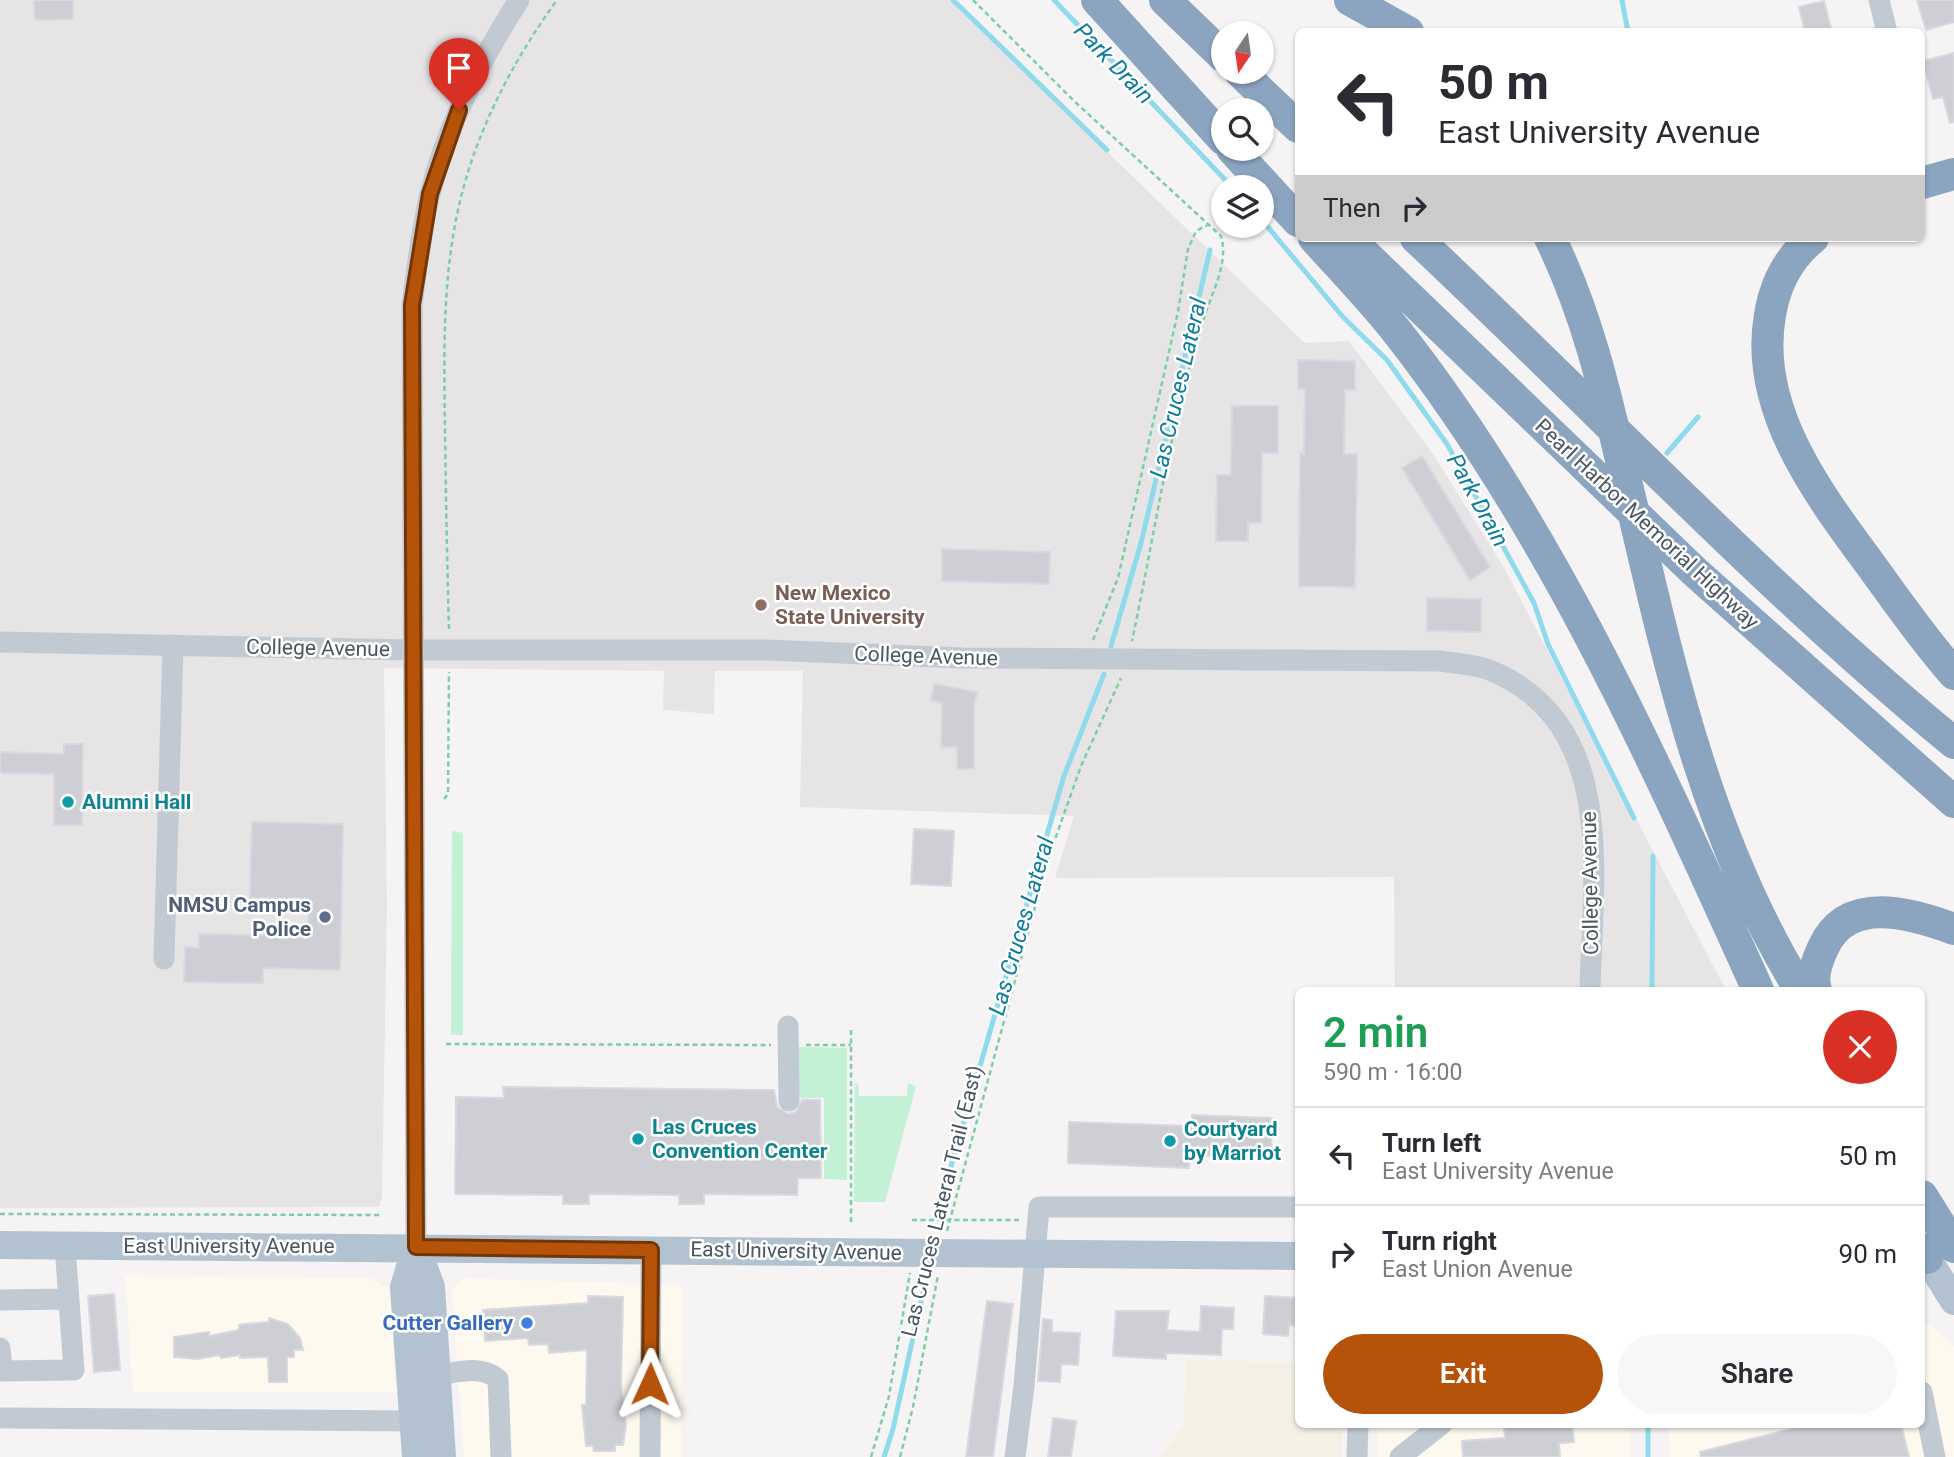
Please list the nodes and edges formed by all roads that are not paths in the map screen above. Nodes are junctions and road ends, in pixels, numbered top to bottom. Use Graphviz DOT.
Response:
graph roads {
  1 [pos="1099,0"];
  2 [pos="1166,0"];
  3 [pos="1331,0"];
  4 [pos="1350,0"];
  5 [pos="1879,0"];
  6 [pos="517,1"];
  7 [pos="1372,28"];
  8 [pos="1401,28"];
  9 [pos="1886,28"];
  10 [pos="1211,43"];
  11 [pos="1253,84"];
  12 [pos="1211,107"];
  13 [pos="1295,124"];
  14 [pos="1211,126"];
  15 [pos="1244,161"];
  16 [pos="1267,161"];
  17 [pos="1954,174"];
  18 [pos="1925,182"];
  19 [pos="1295,188"];
  20 [pos="1954,191"];
  21 [pos="1925,198"];
  22 [pos="1295,218"];
  23 [pos="1318,242"];
  24 [pos="1352,242"];
  25 [pos="1420,242"];
  26 [pos="1552,242"];
  27 [pos="1809,242"];
  28 [pos="0,642"];
  29 [pos="173,645"];
  30 [pos="414,650"];
  31 [pos="1954,674"];
  32 [pos="1954,743"];
  33 [pos="1954,802"];
  34 [pos="1954,929"];
  35 [pos="164,958"];
  36 [pos="1590,987"];
  37 [pos="1757,987"];
  38 [pos="1798,987"];
  39 [pos="1816,987"];
  40 [pos="788,1035"];
  41 [pos="789,1101"];
  42 [pos="1925,1188"];
  43 [pos="1295,1208"];
  44 [pos="1925,1208"];
  45 [pos="1954,1209"];
  46 [pos="0,1245"];
  47 [pos="65,1246"];
  48 [pos="416,1247"];
  49 [pos="651,1250"];
  50 [pos="1036,1253"];
  51 [pos="1936,1254"];
  52 [pos="1295,1256"];
  53 [pos="1944,1292"];
  54 [pos="69,1299"];
  55 [pos="0,1300"];
  56 [pos="0,1348"];
  57 [pos="437,1375"];
  58 [pos="1925,1407"];
  59 [pos="0,1418"];
  60 [pos="413,1421"];
  61 [pos="1357,1428"];
  62 [pos="1437,1428"];
  63 [pos="1954,1453"];
  64 [pos="416,1457"];
  65 [pos="442,1457"];
  66 [pos="501,1457"];
  67 [pos="650,1457"];
  68 [pos="1015,1457"];
  69 [pos="1357,1457"];
  70 [pos="1400,1457"];
  71 [pos="1935,1457"];
  72 [pos="1950,1457"];
  1 -- 12 [label="highway"];
  1 -- 14 [label="highway"];
  2 -- 10 [label="highway"];
  3 -- 7 [label="highway"];
  4 -- 8 [label="highway"];
  5 -- 9 [label="street"];
  6 -- 30 [label="street"];
  11 -- 13 [label="highway"];
  15 -- 22 [label="highway"];
  16 -- 19 [label="highway"];
  17 -- 18 [label="highway"];
  20 -- 21 [label="highway"];
  23 -- 37 [label="highway"];
  24 -- 33 [label="highway, Pearl Harbor Memorial Highway"];
  25 -- 32 [label="highway"];
  26 -- 38 [label="highway"];
  27 -- 31 [label="highway"];
  28 -- 29 [label="street, College Avenue"];
  29 -- 30 [label="street, College Avenue"];
  29 -- 35 [label="street"];
  30 -- 36 [label="street, College Avenue"];
  30 -- 48 [label="street"];
  34 -- 39 [label="highway"];
  40 -- 41 [label="street"];
  42 -- 45 [label="highway"];
  43 -- 50 [label="street"];
  44 -- 51 [label="highway"];
  46 -- 47 [label="main road, East University Avenue"];
  47 -- 48 [label="main road, East University Avenue"];
  47 -- 54 [label="street"];
  48 -- 49 [label="main road, East University Avenue"];
  48 -- 57 [label="main road"];
  48 -- 60 [label="main road"];
  49 -- 50 [label="main road, East University Avenue"];
  49 -- 67 [label="street"];
  50 -- 52 [label="main road, East University Avenue"];
  50 -- 68 [label="street"];
  51 -- 53 [label="main road"];
  54 -- 55 [label="street"];
  54 -- 56 [label="street"];
  57 -- 65 [label="main road"];
  57 -- 66 [label="street"];
  58 -- 71 [label="street"];
  59 -- 60 [label="street"];
  60 -- 64 [label="main road"];
  61 -- 69 [label="street"];
  62 -- 70 [label="street"];
  63 -- 72 [label="street"];
}
